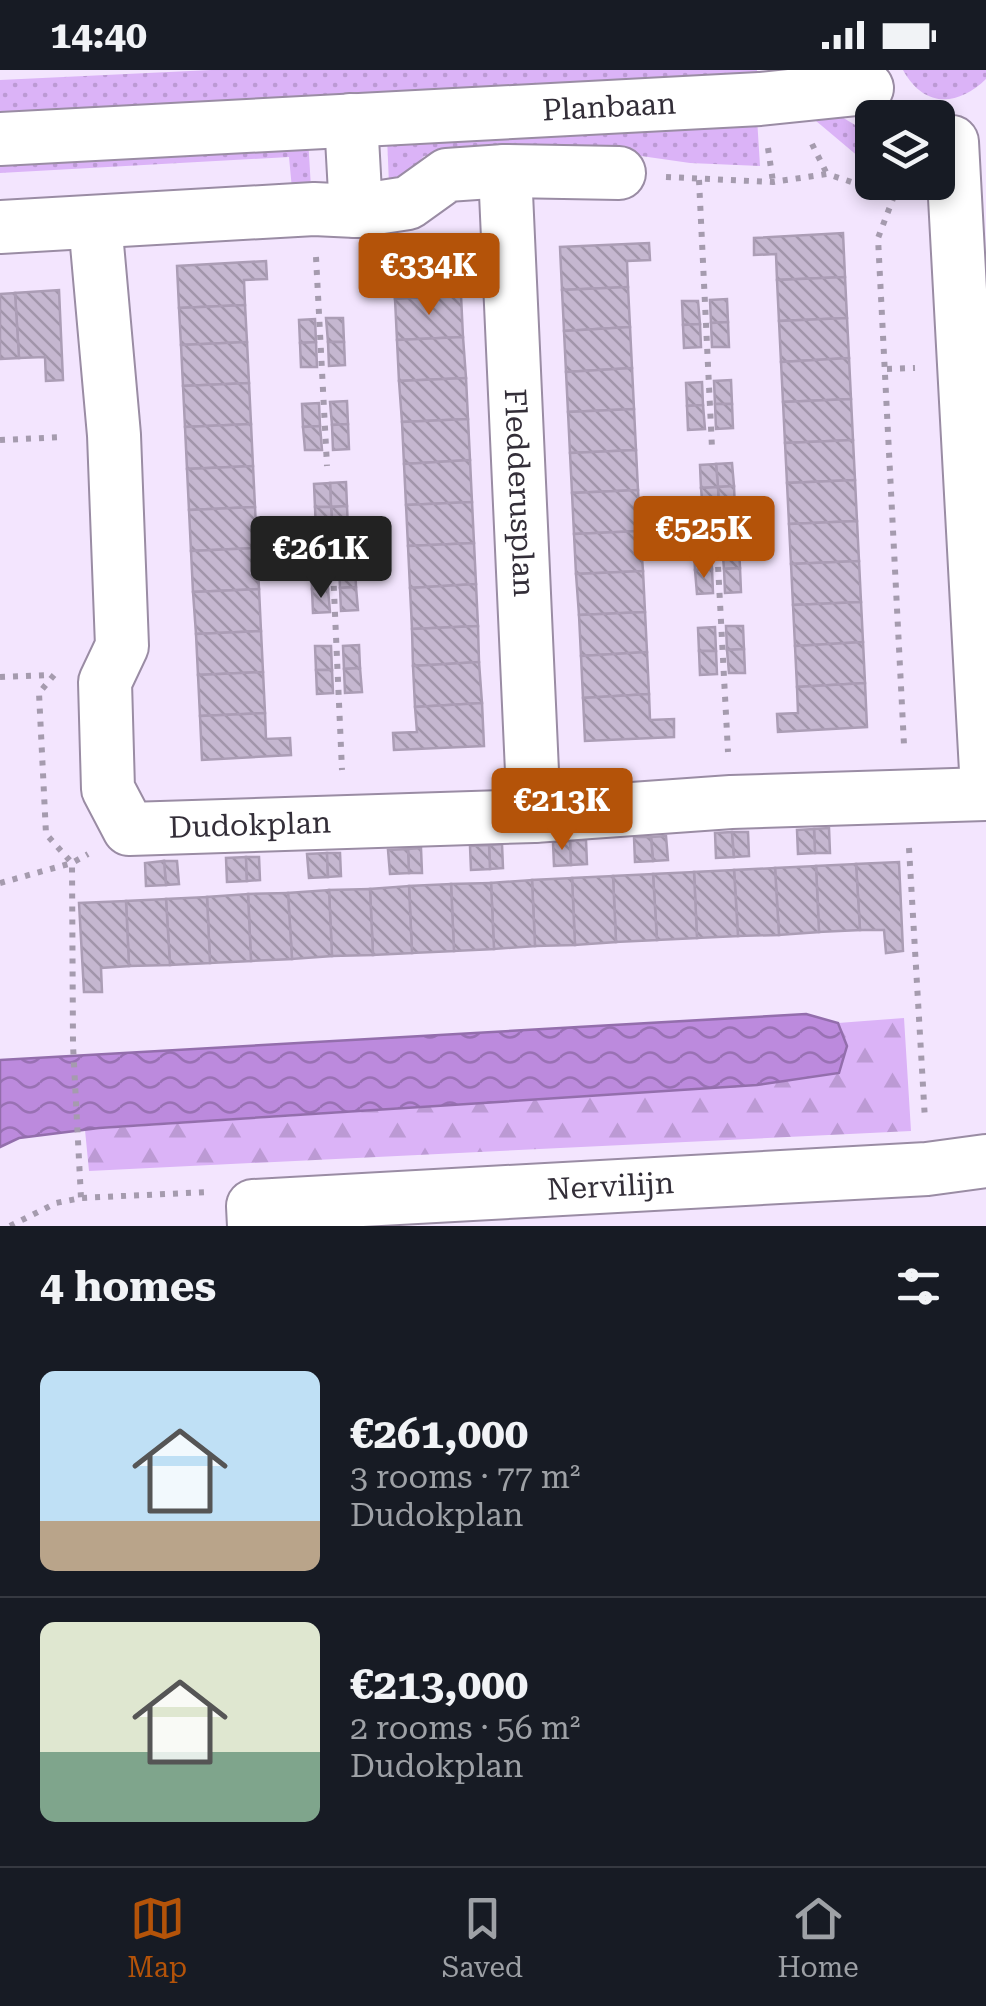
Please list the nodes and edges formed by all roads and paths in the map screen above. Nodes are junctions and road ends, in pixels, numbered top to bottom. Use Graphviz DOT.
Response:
graph roads {
  1 [pos="872,92"];
  2 [pos="352,120"];
  3 [pos="0,139"];
  4 [pos="958,139"];
  5 [pos="505,171"];
  6 [pos="619,173"];
  7 [pos="827,174"];
  8 [pos="699,180"];
  9 [pos="892,200"];
  10 [pos="335,210"];
  11 [pos="96,222"];
  12 [pos="0,227"];
  13 [pos="114,434"];
  14 [pos="0,440"];
  15 [pos="712,448"];
  16 [pos="327,466"];
  17 [pos="716,528"];
  18 [pos="332,547"];
  19 [pos="52,675"];
  20 [pos="0,676"];
  21 [pos="986,772"];
  22 [pos="986,794"];
  23 [pos="906,795"];
  24 [pos="731,802"];
  25 [pos="534,816"];
  26 [pos="345,822"];
  27 [pos="129,829"];
  28 [pos="72,864"];
  29 [pos="0,883"];
  30 [pos="986,1161"];
  31 [pos="928,1169"];
  32 [pos="81,1198"];
  33 [pos="253,1216"];
  34 [pos="10,1226"];
  1 -- 2 [label="street, Planbaan"];
  2 -- 3 [label="street, Planbaan"];
  2 -- 10 [label="street"];
  4 -- 21 [label="street"];
  5 -- 6 [label="street, Planbaan"];
  5 -- 10 [label="street, Planbaan"];
  5 -- 25 [label="street, Fledderusplan"];
  6 -- 8 [label="path"];
  7 -- 8 [label="path"];
  8 -- 15 [label="path"];
  9 -- 23 [label="path"];
  10 -- 11 [label="street, Planbaan"];
  10 -- 16 [label="path"];
  11 -- 12 [label="street, Planbaan"];
  11 -- 13 [label="street, Dudokplan"];
  13 -- 14 [label="path"];
  13 -- 27 [label="street, Dudokplan"];
  17 -- 24 [label="path"];
  18 -- 26 [label="path"];
  19 -- 20 [label="path"];
  22 -- 23 [label="street, Dudokplan"];
  23 -- 24 [label="street, Dudokplan"];
  23 -- 31 [label="path"];
  24 -- 25 [label="street, Dudokplan"];
  25 -- 26 [label="street, Dudokplan"];
  26 -- 27 [label="street, Dudokplan"];
  27 -- 28 [label="path"];
  28 -- 29 [label="path"];
  28 -- 32 [label="path"];
  30 -- 31 [label="street, Nervilijn"];
  31 -- 33 [label="street, Nervilijn"];
  32 -- 33 [label="path"];
  32 -- 34 [label="path"];
}
